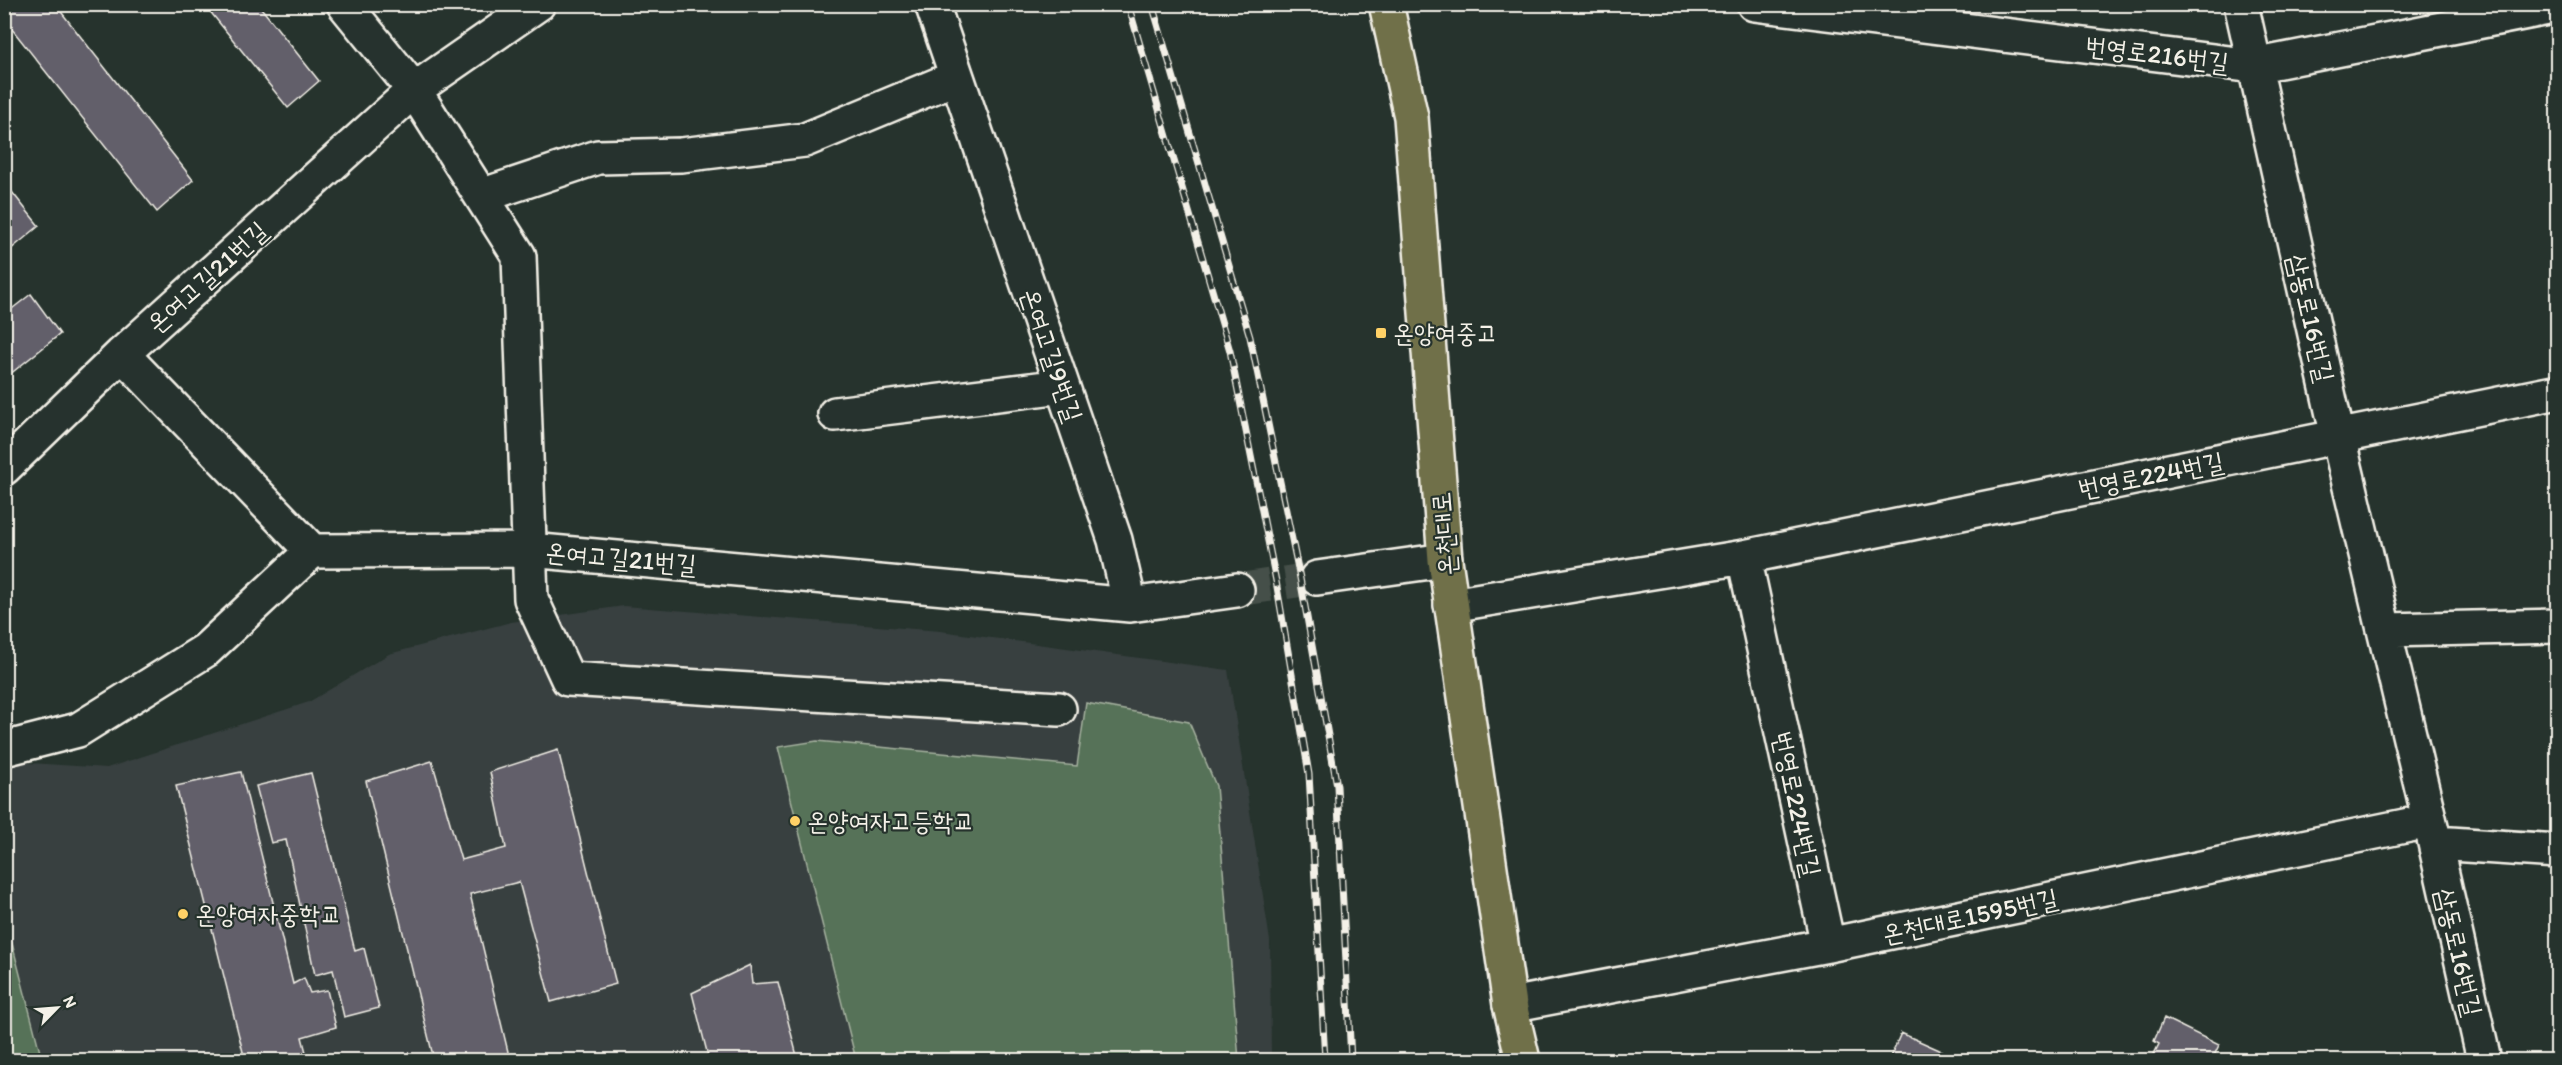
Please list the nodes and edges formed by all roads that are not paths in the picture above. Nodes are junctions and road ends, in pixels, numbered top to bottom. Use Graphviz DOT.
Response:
graph roads {
  1 [pos="344,4"];
  2 [pos="538,4"];
  3 [pos="932,4"];
  4 [pos="1386,4"];
  5 [pos="1754,4"];
  6 [pos="2241,4"];
  7 [pos="2558,6"];
  8 [pos="1916,14"];
  9 [pos="2444,16"];
  10 [pos="2254,66"];
  11 [pos="957,77"];
  12 [pos="414,90"];
  13 [pos="481,196"];
  14 [pos="122,354"];
  15 [pos="1062,386"];
  16 [pos="2558,392"];
  17 [pos="836,414"];
  18 [pos="2338,437"];
  19 [pos="4,468"];
  20 [pos="530,550"];
  21 [pos="312,551"];
  22 [pos="1744,557"];
  23 [pos="1446,560"];
  24 [pos="1317,578"];
  25 [pos="1237,590"];
  26 [pos="1130,605"];
  27 [pos="1451,605"];
  28 [pos="2558,626"];
  29 [pos="2385,630"];
  30 [pos="1059,709"];
  31 [pos="4,749"];
  32 [pos="2432,832"];
  33 [pos="2558,851"];
  34 [pos="1828,945"];
  35 [pos="1510,1005"];
  36 [pos="1523,1060"];
  37 [pos="2484,1060"];
  1 -- 12 [label="street, 온여고길21번길"];
  2 -- 12 [label="street, 온여고길21번길"];
  3 -- 11 [label="street, 온여고길9번길"];
  4 -- 23 [label="main road, 온천대로"];
  5 -- 8 [label="street, 번영로216번길"];
  6 -- 10 [label="street, 삼동로16번길"];
  7 -- 9 [label="street, 번영로216번길"];
  8 -- 10 [label="street, 번영로216번길"];
  9 -- 10 [label="street, 번영로216번길"];
  10 -- 18 [label="street, 삼동로16번길"];
  11 -- 13 [label="street"];
  11 -- 15 [label="street, 온여고길9번길"];
  12 -- 13 [label="street, 온여고길21번길"];
  12 -- 14 [label="street, 온여고길21번길"];
  13 -- 20 [label="street, 온여고길21번길"];
  14 -- 19 [label="street, 온여고길21번길"];
  14 -- 21 [label="street"];
  15 -- 17 [label="street"];
  15 -- 26 [label="street, 온여고길9번길"];
  16 -- 18 [label="street, 번영로224번길"];
  18 -- 22 [label="street, 번영로224번길"];
  18 -- 29 [label="street, 삼동로16번길"];
  20 -- 21 [label="street"];
  20 -- 26 [label="street, 온여고길21번길"];
  20 -- 30 [label="street"];
  21 -- 31 [label="street"];
  22 -- 27 [label="street, 번영로224번길"];
  22 -- 34 [label="street, 번영로224번길"];
  23 -- 24 [label="street"];
  23 -- 27 [label="main road, 온천대로"];
  25 -- 26 [label="street"];
  27 -- 35 [label="main road, 온천대로"];
  28 -- 29 [label="street"];
  29 -- 32 [label="street, 삼동로16번길"];
  32 -- 33 [label="street"];
  32 -- 34 [label="street, 온천대로1595번길"];
  32 -- 37 [label="street, 삼동로16번길"];
  34 -- 35 [label="street, 온천대로1595번길"];
  35 -- 36 [label="main road, 온천대로"];
}
